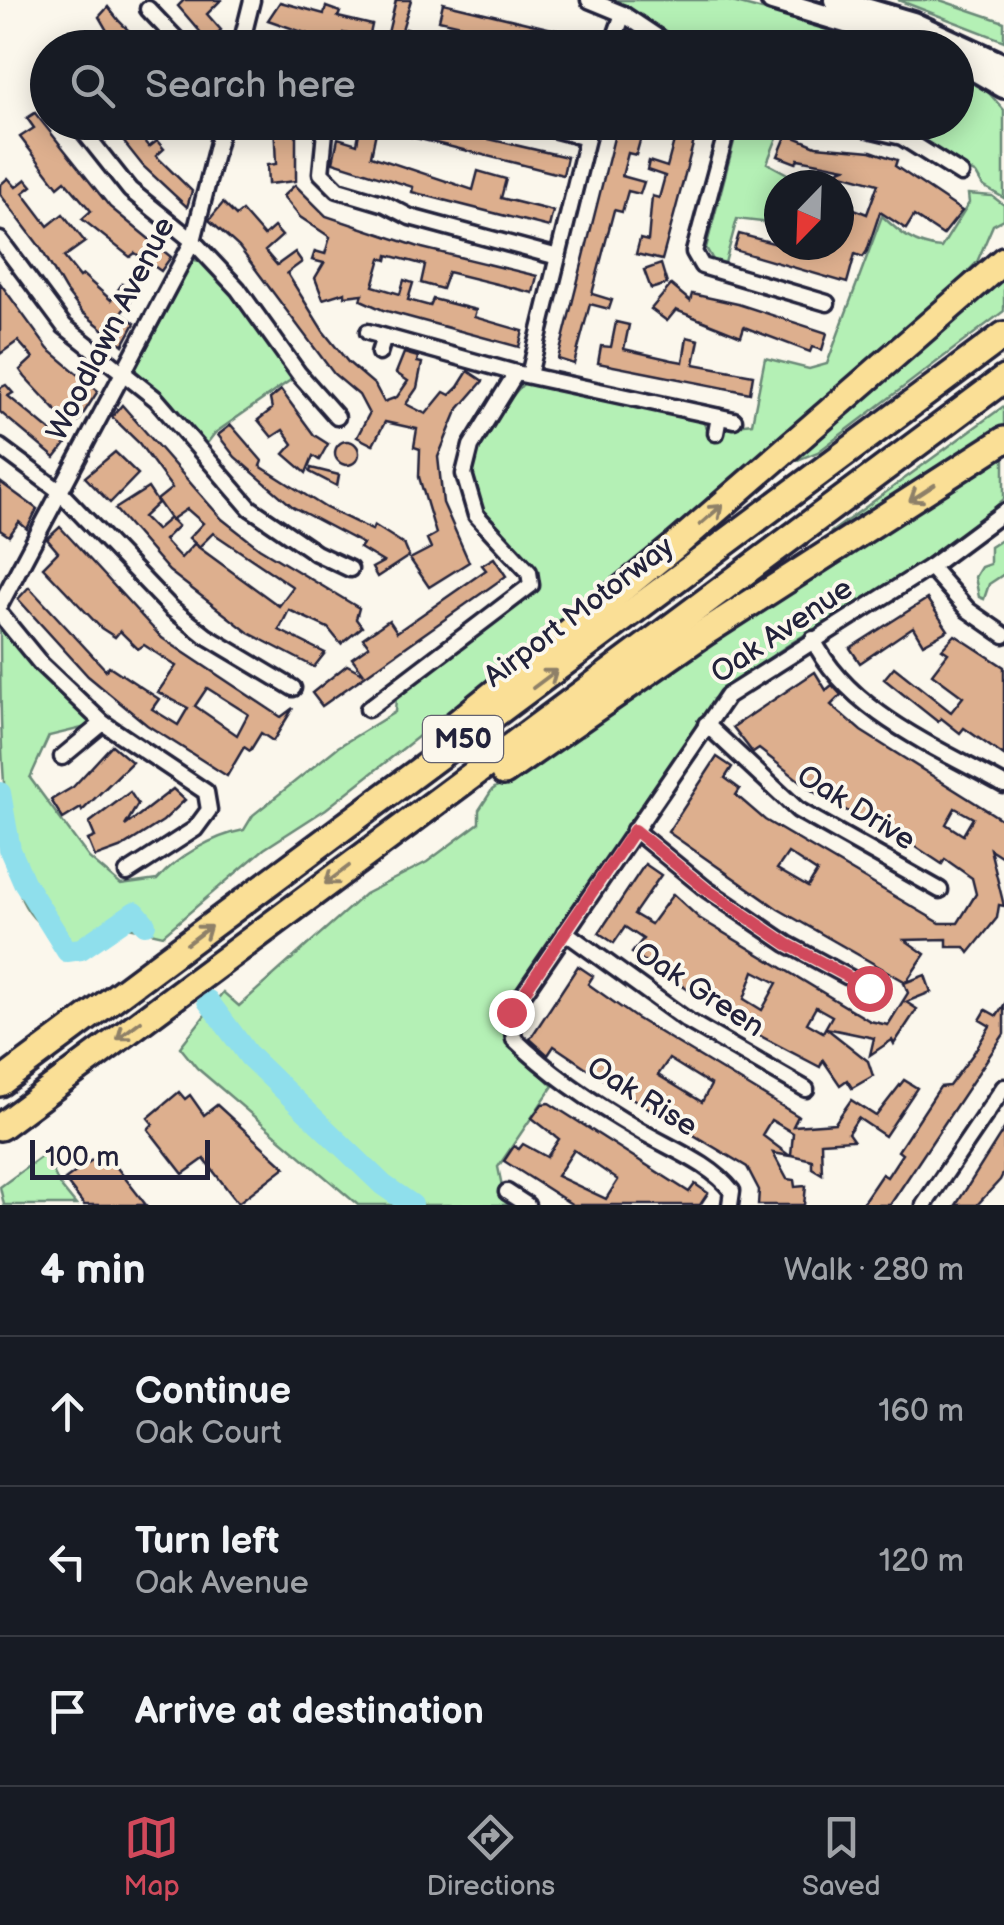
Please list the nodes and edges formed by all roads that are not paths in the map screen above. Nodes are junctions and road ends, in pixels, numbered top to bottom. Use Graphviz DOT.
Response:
graph roads {
  1 [pos="252,0"];
  2 [pos="589,0"];
  3 [pos="772,0"];
  4 [pos="835,0"];
  5 [pos="148,9"];
  6 [pos="623,14"];
  7 [pos="168,30"];
  8 [pos="244,30"];
  9 [pos="617,30"];
  10 [pos="647,30"];
  11 [pos="885,30"];
  12 [pos="931,30"];
  13 [pos="974,51"];
  14 [pos="1004,65"];
  15 [pos="974,70"];
  16 [pos="1004,87"];
  17 [pos="90,140"];
  18 [pos="218,140"];
  19 [pos="324,140"];
  20 [pos="587,140"];
  21 [pos="724,140"];
  22 [pos="907,140"];
  23 [pos="961,174"];
  24 [pos="0,240"];
  25 [pos="193,241"];
  26 [pos="558,257"];
  27 [pos="1004,260"];
  28 [pos="826,303"];
  29 [pos="368,332"];
  30 [pos="1004,335"];
  31 [pos="384,337"];
  32 [pos="379,353"];
  33 [pos="122,374"];
  34 [pos="522,374"];
  35 [pos="1004,379"];
  36 [pos="337,416"];
  37 [pos="723,423"];
  38 [pos="1004,440"];
  39 [pos="0,447"];
  40 [pos="58,490"];
  41 [pos="1004,512"];
  42 [pos="930,567"];
  43 [pos="350,569"];
  44 [pos="0,605"];
  45 [pos="0,614"];
  46 [pos="1004,635"];
  47 [pos="813,638"];
  48 [pos="293,688"];
  49 [pos="368,709"];
  50 [pos="103,723"];
  51 [pos="706,724"];
  52 [pos="62,757"];
  53 [pos="1004,785"];
  54 [pos="372,806"];
  55 [pos="634,830"];
  56 [pos="383,840"];
  57 [pos="127,873"];
  58 [pos="940,890"];
  59 [pos="565,932"];
  60 [pos="869,988"];
  61 [pos="514,1039"];
  62 [pos="0,1083"];
  63 [pos="1004,1087"];
  64 [pos="806,1089"];
  65 [pos="0,1126"];
  66 [pos="507,1192"];
  67 [pos="527,1205"];
  68 [pos="730,1205"];
  69 [pos="924,1205"];
  1 -- 8 [label="street"];
  2 -- 6 [label="street"];
  3 -- 11 [label="main road"];
  4 -- 12 [label="main road"];
  5 -- 7 [label="street"];
  6 -- 9 [label="street"];
  6 -- 10 [label="street"];
  13 -- 14 [label="main road"];
  15 -- 16 [label="main road"];
  17 -- 25 [label="street"];
  18 -- 25 [label="street, Woodlawn Avenue"];
  19 -- 26 [label="street"];
  20 -- 26 [label="street"];
  21 -- 28 [label="street"];
  22 -- 23 [label="street"];
  24 -- 33 [label="street"];
  25 -- 33 [label="street, Woodlawn Avenue"];
  25 -- 36 [label="street"];
  26 -- 34 [label="street"];
  54 -- 27 [label="highway, one-way"];
  29 -- 31 [label="street"];
  54 -- 30 [label="highway, Airport Motorway / M50, one-way"];
  31 -- 32 [label="street"];
  31 -- 34 [label="street"];
  33 -- 40 [label="street, Woodlawn Avenue"];
  33 -- 43 [label="street"];
  34 -- 37 [label="street"];
  34 -- 49 [label="street"];
  35 -- 56 [label="highway, M50"];
  38 -- 56 [label="highway, one-way"];
  39 -- 40 [label="street"];
  40 -- 44 [label="street, Woodlawn Avenue"];
  40 -- 48 [label="street"];
  41 -- 42 [label="street, Oak Avenue"];
  42 -- 46 [label="street"];
  42 -- 47 [label="street, Oak Avenue"];
  45 -- 50 [label="street"];
  47 -- 51 [label="street, Oak Avenue"];
  47 -- 53 [label="street"];
  50 -- 52 [label="street"];
  50 -- 57 [label="street"];
  51 -- 55 [label="street, Oak Avenue"];
  51 -- 58 [label="street, Oak Drive"];
  62 -- 54 [label="highway, Airport Motorway / M50, one-way"];
  55 -- 59 [label="street, Oak Avenue"];
  55 -- 60 [label="street"];
  56 -- 65 [label="highway, M50, one-way"];
  59 -- 61 [label="street, Oak Avenue"];
  59 -- 64 [label="street, Oak Green"];
  61 -- 68 [label="street, Oak Rise"];
  63 -- 69 [label="street"];
  66 -- 67 [label="street"];
}
